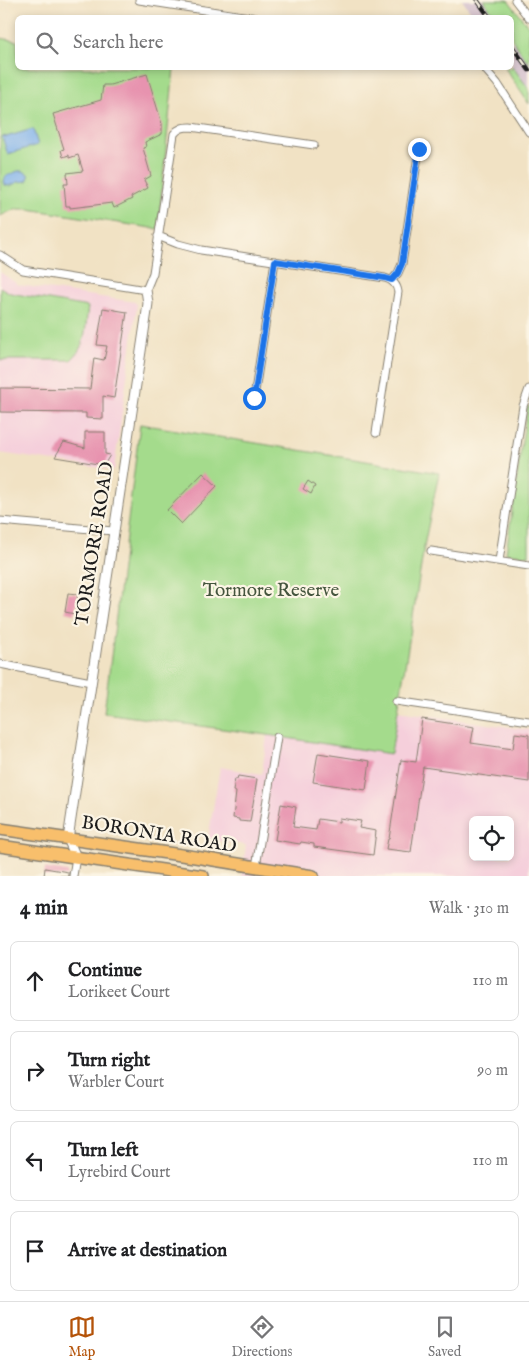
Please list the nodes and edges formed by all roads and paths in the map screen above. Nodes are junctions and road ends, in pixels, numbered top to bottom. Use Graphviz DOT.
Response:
graph roads {
  1 [pos="139,0"];
  2 [pos="515,0"];
  3 [pos="171,2"];
  4 [pos="240,15"];
  5 [pos="529,18"];
  6 [pos="486,70"];
  7 [pos="529,132"];
  8 [pos="314,145"];
  9 [pos="419,149"];
  10 [pos="158,236"];
  11 [pos="178,244"];
  12 [pos="157,245"];
  13 [pos="0,255"];
  14 [pos="275,261"];
  15 [pos="392,280"];
  16 [pos="146,290"];
  17 [pos="529,389"];
  18 [pos="254,398"];
  19 [pos="376,433"];
  20 [pos="0,521"];
  21 [pos="113,531"];
  22 [pos="431,551"];
  23 [pos="499,562"];
  24 [pos="529,566"];
  25 [pos="0,664"];
  26 [pos="91,682"];
  27 [pos="396,701"];
  28 [pos="529,721"];
  29 [pos="277,737"];
  30 [pos="0,829"];
  31 [pos="68,838"];
  32 [pos="0,846"];
  33 [pos="76,857"];
  34 [pos="256,867"];
  35 [pos="73,876"];
  36 [pos="203,876"];
  37 [pos="314,876"];
  1 -- 3 [label="street"];
  2 -- 5 [label="street"];
  3 -- 4 [label="street"];
  6 -- 7 [label="street"];
  8 -- 10 [label="street, TORMORE ROAD"];
  9 -- 15 [label="street"];
  10 -- 11 [label="street"];
  10 -- 12 [label="street, TORMORE ROAD"];
  11 -- 12 [label="street"];
  11 -- 14 [label="street"];
  12 -- 16 [label="street, TORMORE ROAD"];
  13 -- 16 [label="street"];
  14 -- 15 [label="street"];
  14 -- 18 [label="street"];
  15 -- 19 [label="street"];
  16 -- 21 [label="street, TORMORE ROAD"];
  17 -- 23 [label="street"];
  20 -- 21 [label="street"];
  21 -- 26 [label="street, TORMORE ROAD"];
  22 -- 23 [label="street"];
  23 -- 24 [label="street"];
  25 -- 26 [label="street"];
  26 -- 31 [label="street, TORMORE ROAD"];
  27 -- 28 [label="street"];
  29 -- 34 [label="street"];
  30 -- 31 [label="main road, BORONIA ROAD"];
  31 -- 33 [label="street"];
  31 -- 34 [label="main road, BORONIA ROAD"];
  32 -- 33 [label="main road, BORONIA ROAD"];
  33 -- 35 [label="street"];
  33 -- 36 [label="main road, BORONIA ROAD"];
  34 -- 37 [label="main road, BORONIA ROAD"];
}
